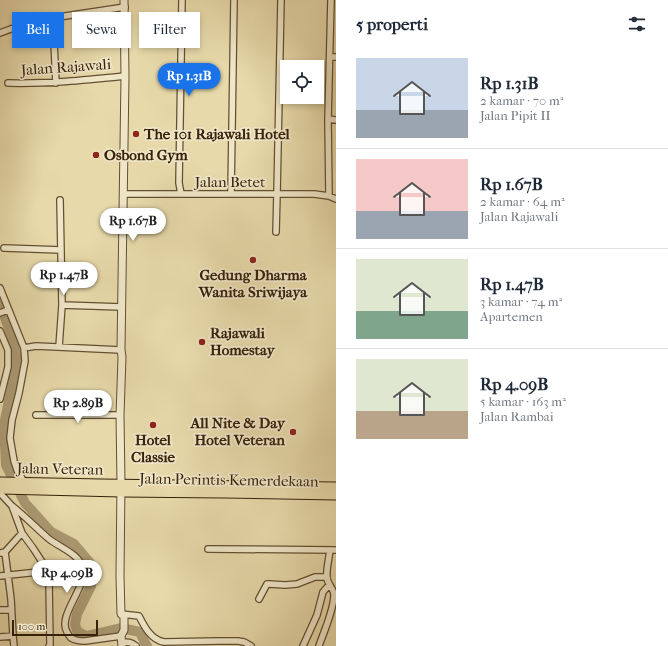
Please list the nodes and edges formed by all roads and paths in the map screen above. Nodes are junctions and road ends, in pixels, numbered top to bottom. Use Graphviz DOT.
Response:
graph roads {
  1 [pos="182,0"];
  2 [pos="234,0"];
  3 [pos="281,0"];
  4 [pos="331,0"];
  5 [pos="124,4"];
  6 [pos="64,16"];
  7 [pos="12,29"];
  8 [pos="0,33"];
  9 [pos="54,48"];
  10 [pos="333,57"];
  11 [pos="125,76"];
  12 [pos="8,83"];
  13 [pos="56,83"];
  14 [pos="328,119"];
  15 [pos="336,120"];
  16 [pos="124,194"];
  17 [pos="181,194"];
  18 [pos="231,194"];
  19 [pos="277,194"];
  20 [pos="329,196"];
  21 [pos="336,199"];
  22 [pos="60,200"];
  23 [pos="276,232"];
  24 [pos="4,248"];
  25 [pos="61,250"];
  26 [pos="0,288"];
  27 [pos="62,305"];
  28 [pos="122,307"];
  29 [pos="5,311"];
  30 [pos="0,331"];
  31 [pos="59,347"];
  32 [pos="24,348"];
  33 [pos="121,350"];
  34 [pos="0,399"];
  35 [pos="36,415"];
  36 [pos="120,415"];
  37 [pos="22,485"];
  38 [pos="121,487"];
  39 [pos="336,487"];
  40 [pos="1,488"];
  41 [pos="336,495"];
  42 [pos="12,506"];
  43 [pos="22,533"];
  44 [pos="208,549"];
  45 [pos="333,550"];
  46 [pos="2,553"];
  47 [pos="48,571"];
  48 [pos="8,575"];
  49 [pos="0,576"];
  50 [pos="327,577"];
  51 [pos="329,585"];
  52 [pos="259,599"];
  53 [pos="0,610"];
  54 [pos="11,610"];
  55 [pos="123,615"];
  56 [pos="13,636"];
  57 [pos="0,637"];
  58 [pos="122,638"];
  59 [pos="218,644"];
  60 [pos="14,646"];
  61 [pos="49,646"];
  62 [pos="136,646"];
  63 [pos="251,646"];
  64 [pos="303,646"];
  65 [pos="319,646"];
  1 -- 17 [label="street"];
  2 -- 18 [label="street"];
  3 -- 19 [label="street"];
  4 -- 10 [label="street"];
  5 -- 6 [label="street"];
  5 -- 11 [label="street, Jalan Rajawali"];
  7 -- 8 [label="street"];
  9 -- 13 [label="street"];
  10 -- 14 [label="street"];
  11 -- 13 [label="street, Jalan Rajawali"];
  11 -- 16 [label="street, Jalan Rajawali"];
  12 -- 13 [label="street, Jalan Rajawali"];
  14 -- 15 [label="street"];
  14 -- 20 [label="street"];
  16 -- 17 [label="street, Jalan Betet"];
  16 -- 28 [label="street, Jalan Rajawali"];
  17 -- 18 [label="street, Jalan Betet"];
  18 -- 19 [label="street, Jalan Betet"];
  19 -- 20 [label="street, Jalan Betet"];
  19 -- 23 [label="street"];
  20 -- 21 [label="street, Jalan Betet"];
  22 -- 25 [label="street"];
  24 -- 25 [label="street"];
  25 -- 27 [label="street"];
  26 -- 29 [label="street"];
  27 -- 28 [label="street"];
  27 -- 31 [label="street"];
  28 -- 33 [label="street, Jalan Rajawali"];
  29 -- 32 [label="street"];
  30 -- 34 [label="street"];
  31 -- 32 [label="street"];
  31 -- 33 [label="street"];
  32 -- 37 [label="street"];
  33 -- 36 [label="street, Jalan Rajawali"];
  35 -- 36 [label="street"];
  36 -- 38 [label="street, Jalan Rajawali"];
  37 -- 38 [label="highway, Jalan Veteran"];
  37 -- 40 [label="highway, Jalan Veteran"];
  38 -- 39 [label="highway"];
  38 -- 41 [label="highway, Jalan Perintis Kemerdekaan"];
  38 -- 55 [label="street, Jalan Rajawali"];
  40 -- 42 [label="street"];
  42 -- 43 [label="street"];
  42 -- 58 [label="street"];
  43 -- 46 [label="street"];
  43 -- 47 [label="street"];
  44 -- 45 [label="street"];
  45 -- 50 [label="street"];
  46 -- 48 [label="street"];
  47 -- 48 [label="street"];
  47 -- 61 [label="street"];
  48 -- 49 [label="street"];
  48 -- 54 [label="street"];
  50 -- 51 [label="street"];
  50 -- 52 [label="street"];
  51 -- 64 [label="street"];
  51 -- 65 [label="street"];
  53 -- 54 [label="street"];
  54 -- 56 [label="street"];
  55 -- 58 [label="street, Jalan Rajawali"];
  55 -- 59 [label="street"];
  56 -- 57 [label="street"];
  56 -- 60 [label="street"];
  58 -- 62 [label="street"];
  59 -- 63 [label="street"];
}
